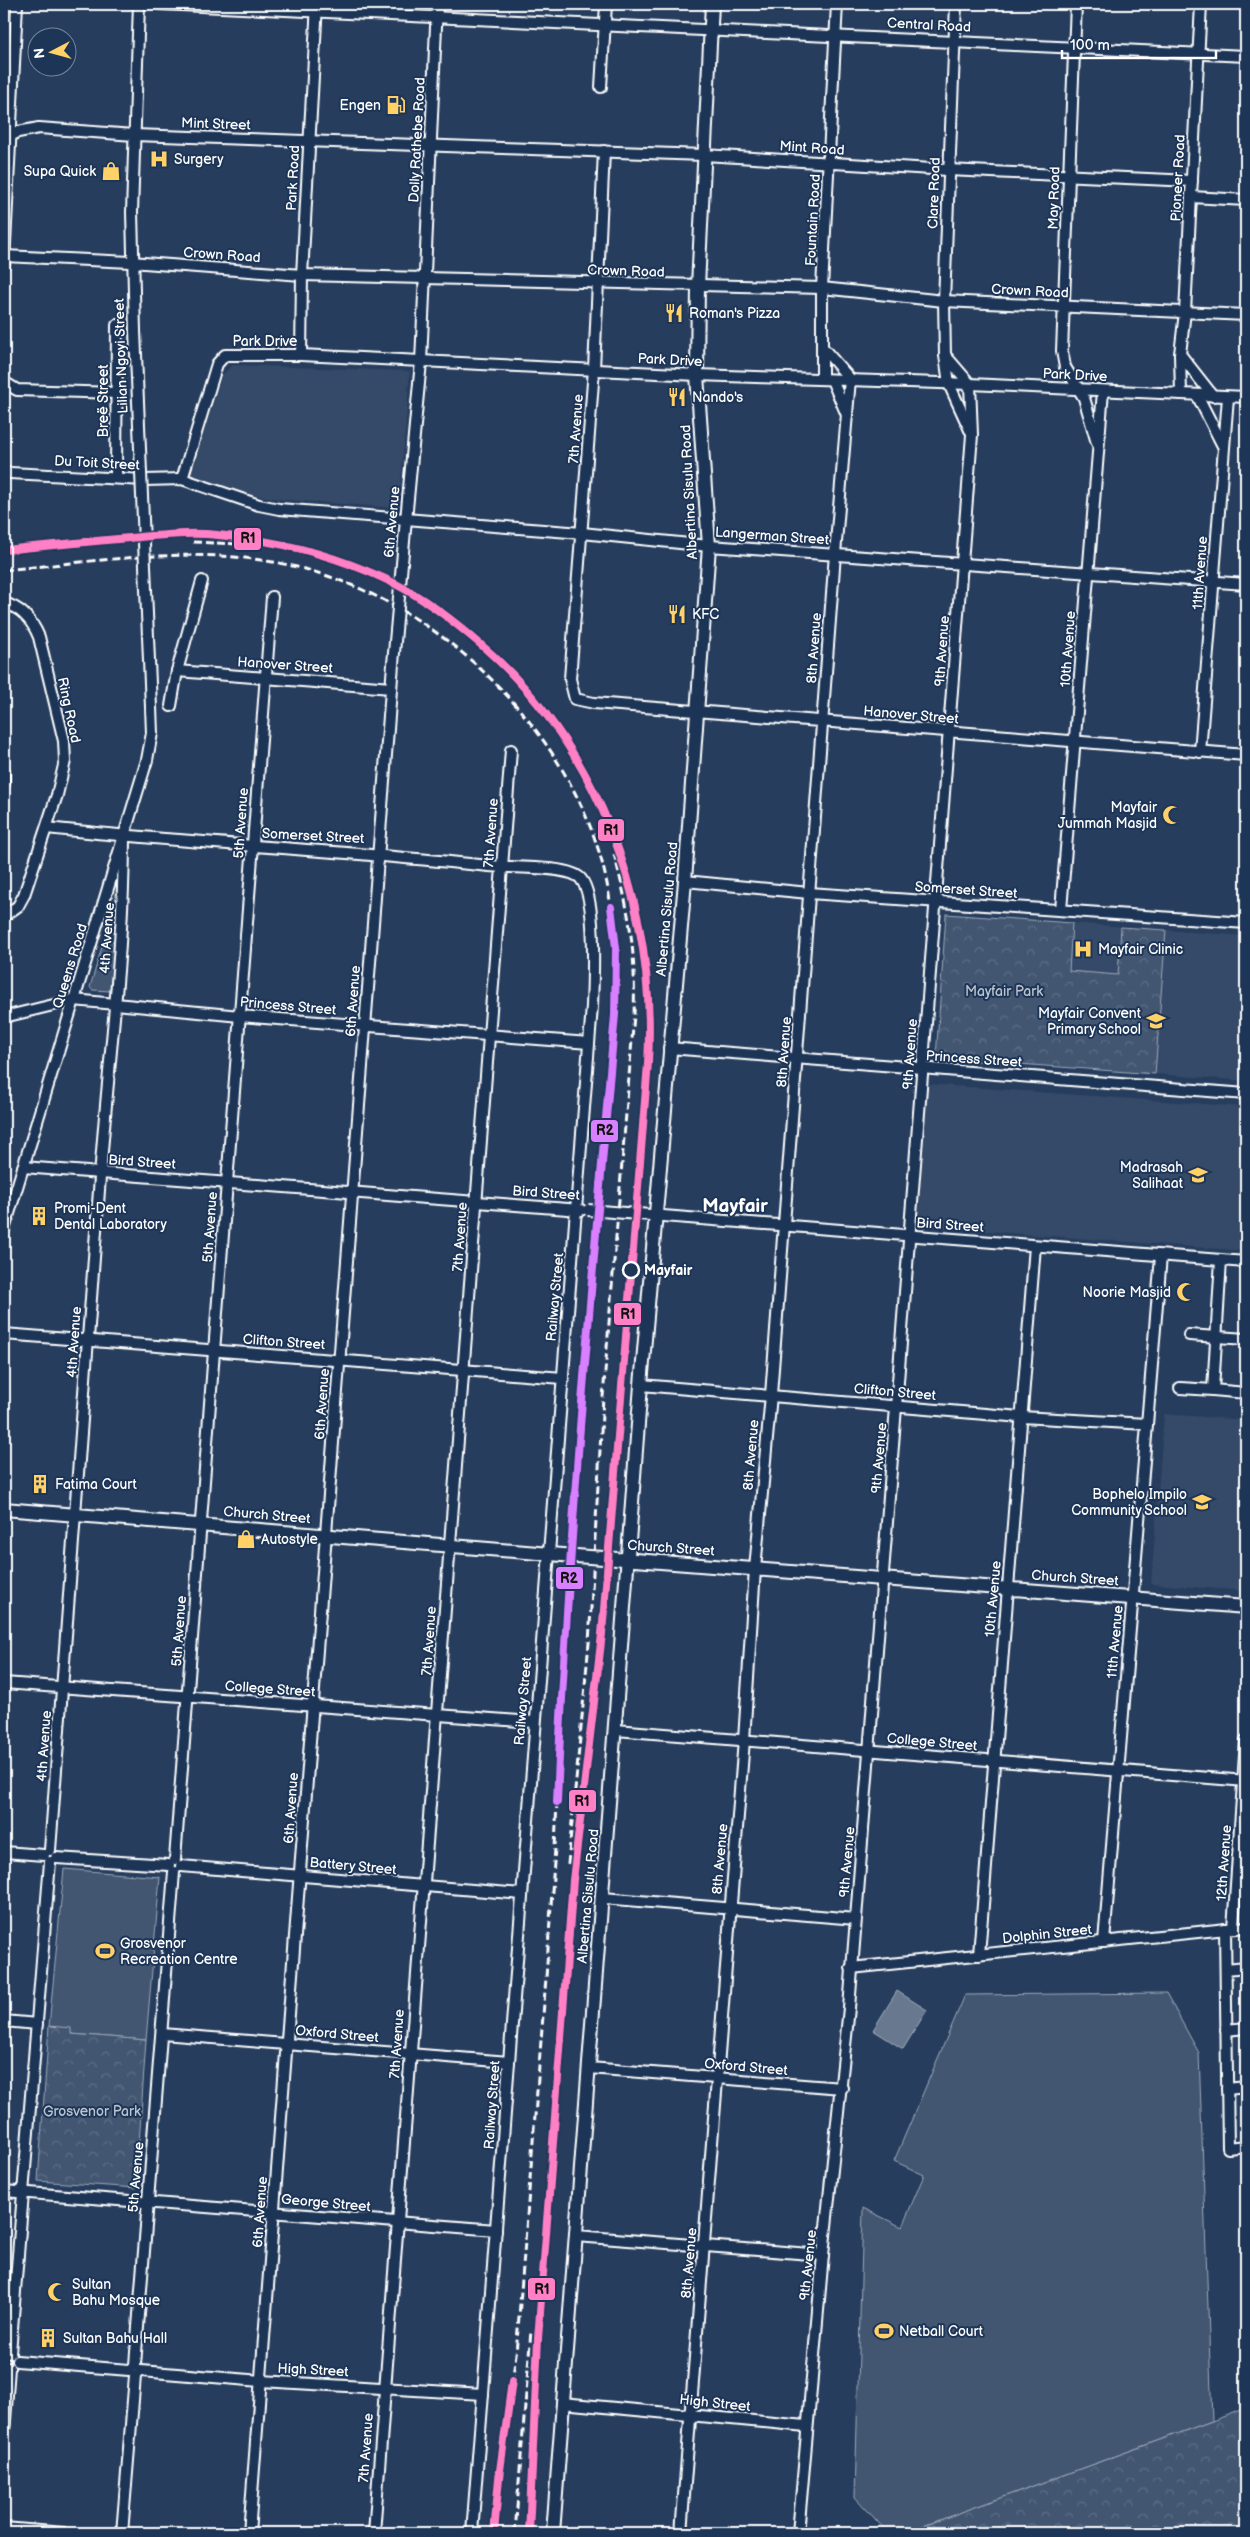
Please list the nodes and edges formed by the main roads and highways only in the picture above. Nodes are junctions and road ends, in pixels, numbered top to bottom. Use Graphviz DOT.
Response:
graph roads {
  1 [pos="712,4"];
  2 [pos="4,1509"];
  3 [pos="623,1559"];
  4 [pos="1246,1607"];
  5 [pos="553,2533"];
  1 -- 3 [label="main road, Albertina Sisulu Road"];
  2 -- 3 [label="main road, Church Street, bridge"];
  3 -- 4 [label="main road, Church Street"];
  3 -- 5 [label="main road, Albertina Sisulu Road"];
}
